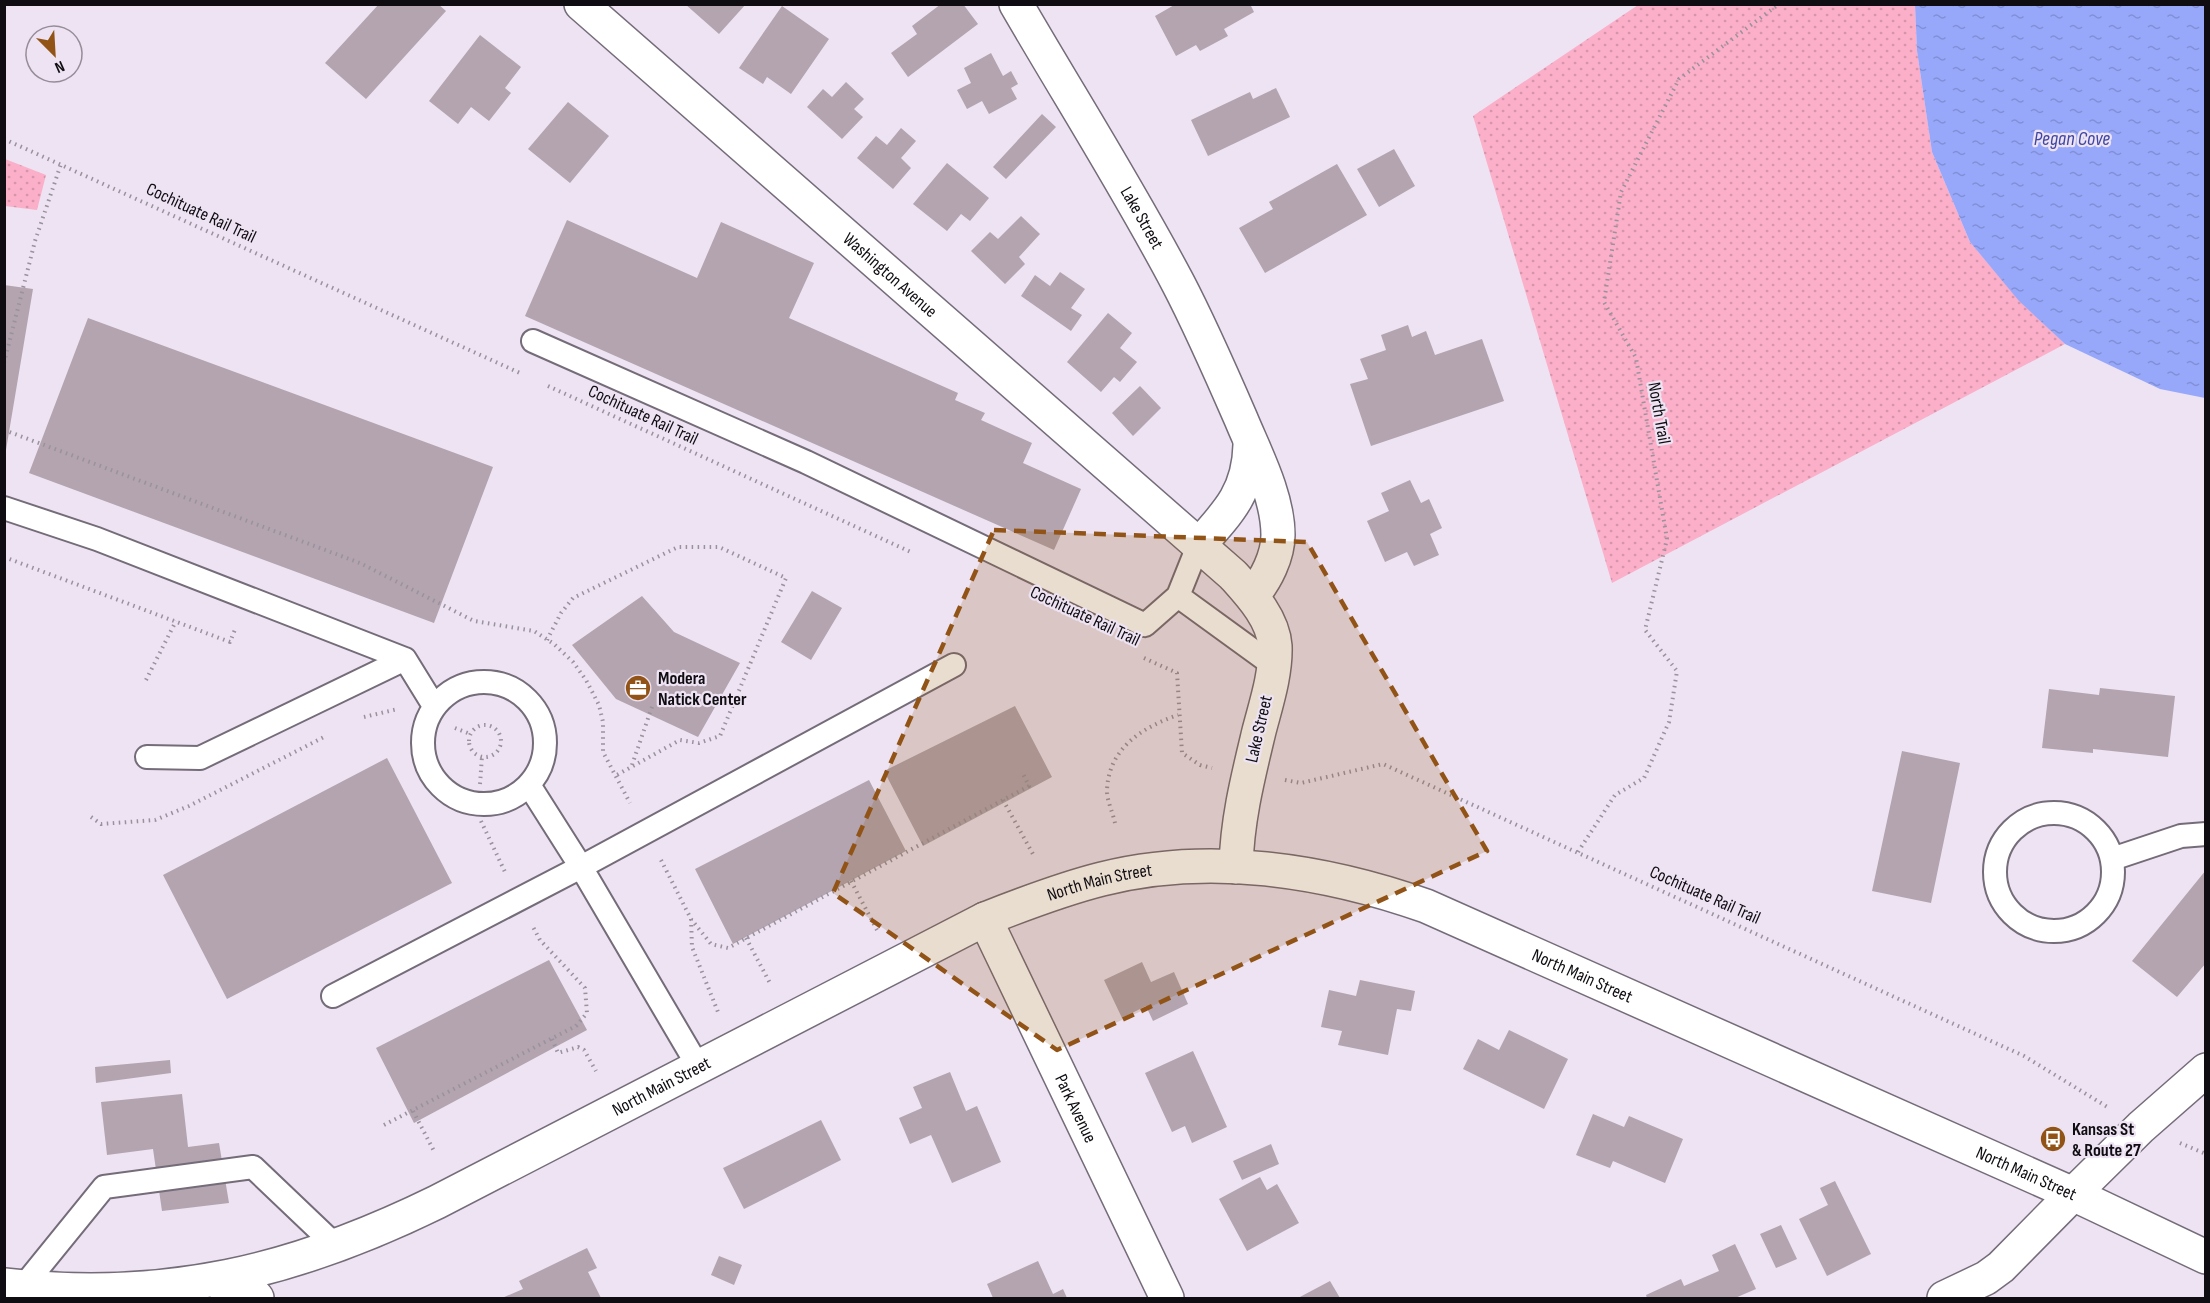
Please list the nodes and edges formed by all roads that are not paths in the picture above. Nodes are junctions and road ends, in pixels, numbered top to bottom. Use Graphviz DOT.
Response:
graph roads {
  1 [pos="581,4"];
  2 [pos="1016,4"];
  3 [pos="533,342"];
  4 [pos="1250,440"];
  5 [pos="4,508"];
  6 [pos="1198,546"];
  7 [pos="1178,596"];
  8 [pos="1252,596"];
  9 [pos="405,659"];
  10 [pos="954,664"];
  11 [pos="1273,665"];
  12 [pos="434,706"];
  13 [pos="147,757"];
  14 [pos="529,785"];
  15 [pos="2205,834"];
  16 [pos="2112,860"];
  17 [pos="581,867"];
  18 [pos="1236,867"];
  19 [pos="985,919"];
  20 [pos="333,996"];
  21 [pos="698,1066"];
  22 [pos="2205,1070"];
  23 [pos="2073,1194"];
  24 [pos="337,1247"];
  25 [pos="2205,1257"];
  26 [pos="13,1286"];
  27 [pos="241,1292"];
  28 [pos="1167,1299"];
  29 [pos="1944,1299"];
  1 -- 6 [label="street, Washington Avenue"];
  2 -- 4 [label="street, Lake Street"];
  3 -- 7 [label="lane"];
  4 -- 6 [label="street, Lake Street"];
  4 -- 8 [label="street, Lake Street"];
  5 -- 9 [label="lane"];
  6 -- 7 [label="lane"];
  6 -- 8 [label="street, Lake Street"];
  7 -- 11 [label="lane"];
  8 -- 11 [label="street, Lake Street"];
  9 -- 12 [label="lane"];
  9 -- 13 [label="lane"];
  10 -- 17 [label="lane"];
  11 -- 18 [label="street, Lake Street"];
  12 -- 14 [label="lane"];
  12 -- 14 [label="lane"];
  14 -- 17 [label="lane"];
  15 -- 16 [label="lane"];
  16 -- 16 [label="lane"];
  17 -- 20 [label="lane"];
  17 -- 21 [label="lane"];
  18 -- 19 [label="street, North Main Street"];
  18 -- 23 [label="street, North Main Street"];
  19 -- 21 [label="street, North Main Street"];
  19 -- 28 [label="street, Park Avenue"];
  21 -- 24 [label="street, North Main Street"];
  22 -- 23 [label="street"];
  23 -- 25 [label="street, North Main Street"];
  23 -- 29 [label="street"];
  24 -- 26 [label="lane"];
  24 -- 27 [label="street, North Main Street"];
  26 -- 27 [label="street, North Main Street"];
}
